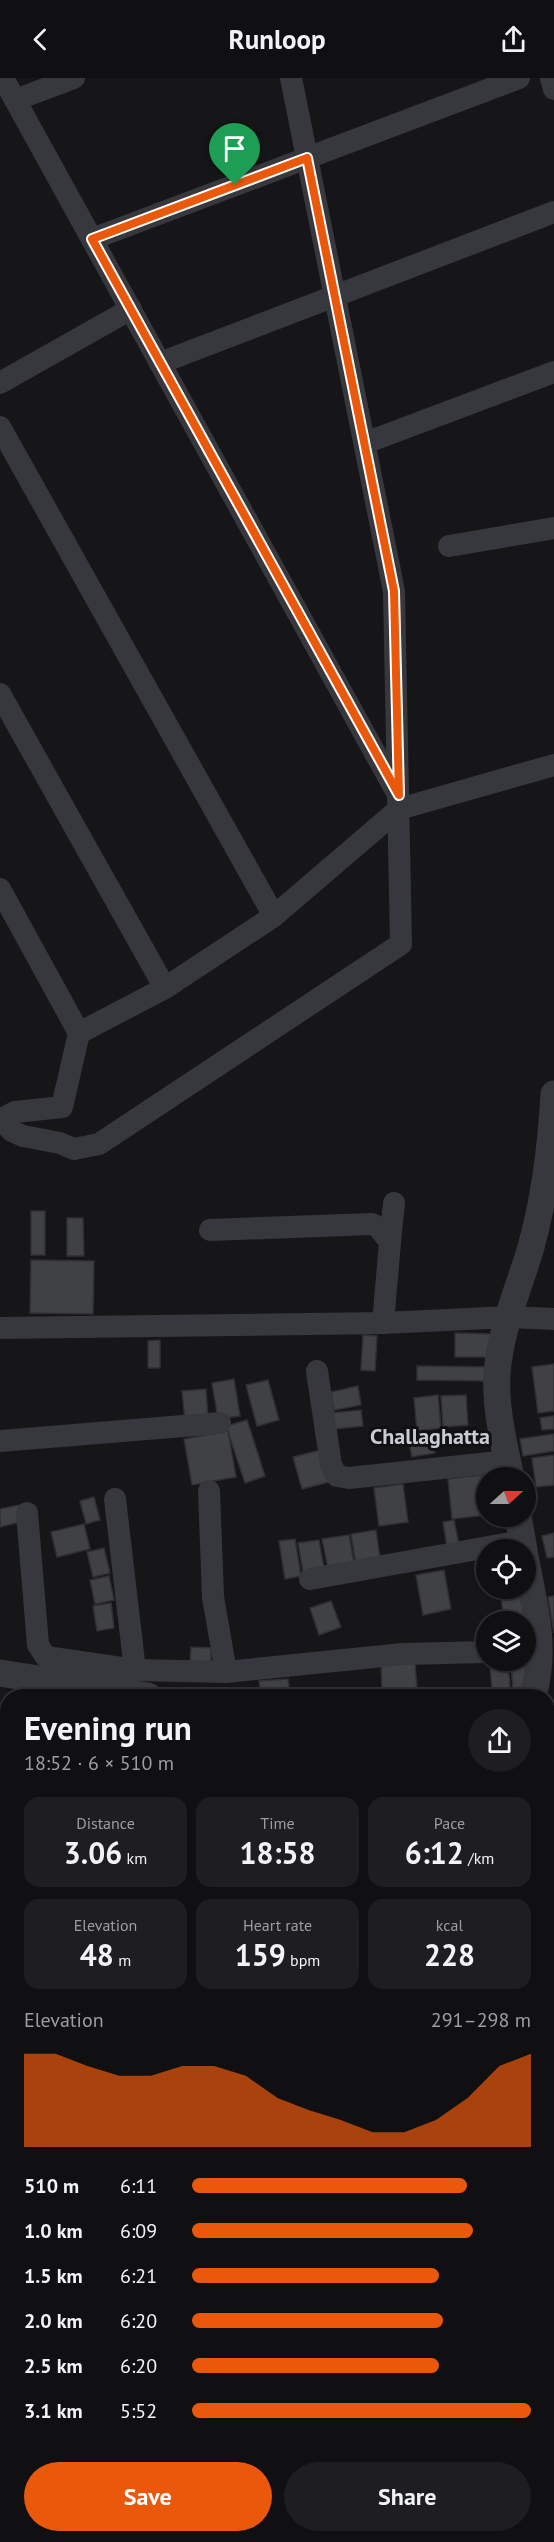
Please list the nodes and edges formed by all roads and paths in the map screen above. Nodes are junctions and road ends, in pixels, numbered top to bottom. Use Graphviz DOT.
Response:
graph roads {
  1 [pos="3,78"];
  2 [pos="74,78"];
  3 [pos="291,78"];
  4 [pos="519,78"];
  5 [pos="551,78"];
  6 [pos="554,89"];
  7 [pos="15,100"];
  8 [pos="307,158"];
  9 [pos="554,212"];
  10 [pos="92,239"];
  11 [pos="334,296"];
  12 [pos="131,309"];
  13 [pos="160,363"];
  14 [pos="554,372"];
  15 [pos="0,383"];
  16 [pos="0,427"];
  17 [pos="365,443"];
  18 [pos="554,528"];
  19 [pos="449,546"];
  20 [pos="0,694"];
  21 [pos="554,765"];
  22 [pos="399,802"];
  23 [pos="0,889"];
  24 [pos="274,916"];
  25 [pos="165,988"];
  26 [pos="79,1033"];
  27 [pos="554,1094"];
  28 [pos="62,1107"];
  29 [pos="1,1119"];
  30 [pos="60,1143"];
  31 [pos="553,1147"];
  32 [pos="394,1203"];
  33 [pos="210,1230"];
  34 [pos="390,1242"];
  35 [pos="508,1317"];
  36 [pos="554,1319"];
  37 [pos="383,1323"];
  38 [pos="0,1328"];
  39 [pos="317,1371"];
  40 [pos="220,1423"];
  41 [pos="0,1441"];
  42 [pos="509,1467"];
  43 [pos="476,1471"];
  44 [pos="210,1491"];
  45 [pos="115,1499"];
  46 [pos="27,1513"];
  47 [pos="476,1549"];
  48 [pos="310,1579"];
  49 [pos="531,1599"];
  50 [pos="540,1651"];
  51 [pos="476,1652"];
  52 [pos="135,1670"];
  53 [pos="226,1672"];
  54 [pos="0,1673"];
  55 [pos="103,1689"];
  56 [pos="535,1689"];
  1 -- 7 [label="street"];
  2 -- 7 [label="street"];
  3 -- 8 [label="street"];
  4 -- 8 [label="street"];
  5 -- 6 [label="street"];
  7 -- 10 [label="street"];
  8 -- 10 [label="street"];
  8 -- 11 [label="street"];
  9 -- 11 [label="street"];
  10 -- 12 [label="street"];
  11 -- 13 [label="street"];
  11 -- 17 [label="street"];
  12 -- 13 [label="street"];
  12 -- 15 [label="street"];
  13 -- 22 [label="street"];
  14 -- 17 [label="street"];
  16 -- 24 [label="street"];
  17 -- 22 [label="street"];
  18 -- 19 [label="street"];
  20 -- 25 [label="street"];
  21 -- 22 [label="street"];
  22 -- 24 [label="street"];
  22 -- 30 [label="street"];
  23 -- 26 [label="street"];
  24 -- 25 [label="street"];
  25 -- 26 [label="street"];
  26 -- 28 [label="street"];
  27 -- 31 [label="street"];
  28 -- 29 [label="street"];
  28 -- 30 [label="street"];
  29 -- 30 [label="street"];
  31 -- 35 [label="street"];
  32 -- 34 [label="street"];
  33 -- 34 [label="street"];
  34 -- 37 [label="street"];
  35 -- 36 [label="street"];
  35 -- 37 [label="street"];
  35 -- 42 [label="street"];
  37 -- 38 [label="street"];
  39 -- 43 [label="street"];
  40 -- 41 [label="street"];
  44 -- 53 [label="street"];
  45 -- 52 [label="street"];
  46 -- 52 [label="street"];
  47 -- 48 [label="street"];
  49 -- 50 [label="street"];
  50 -- 56 [label="street"];
  51 -- 53 [label="street"];
  52 -- 53 [label="street"];
  54 -- 55 [label="street"];
}
